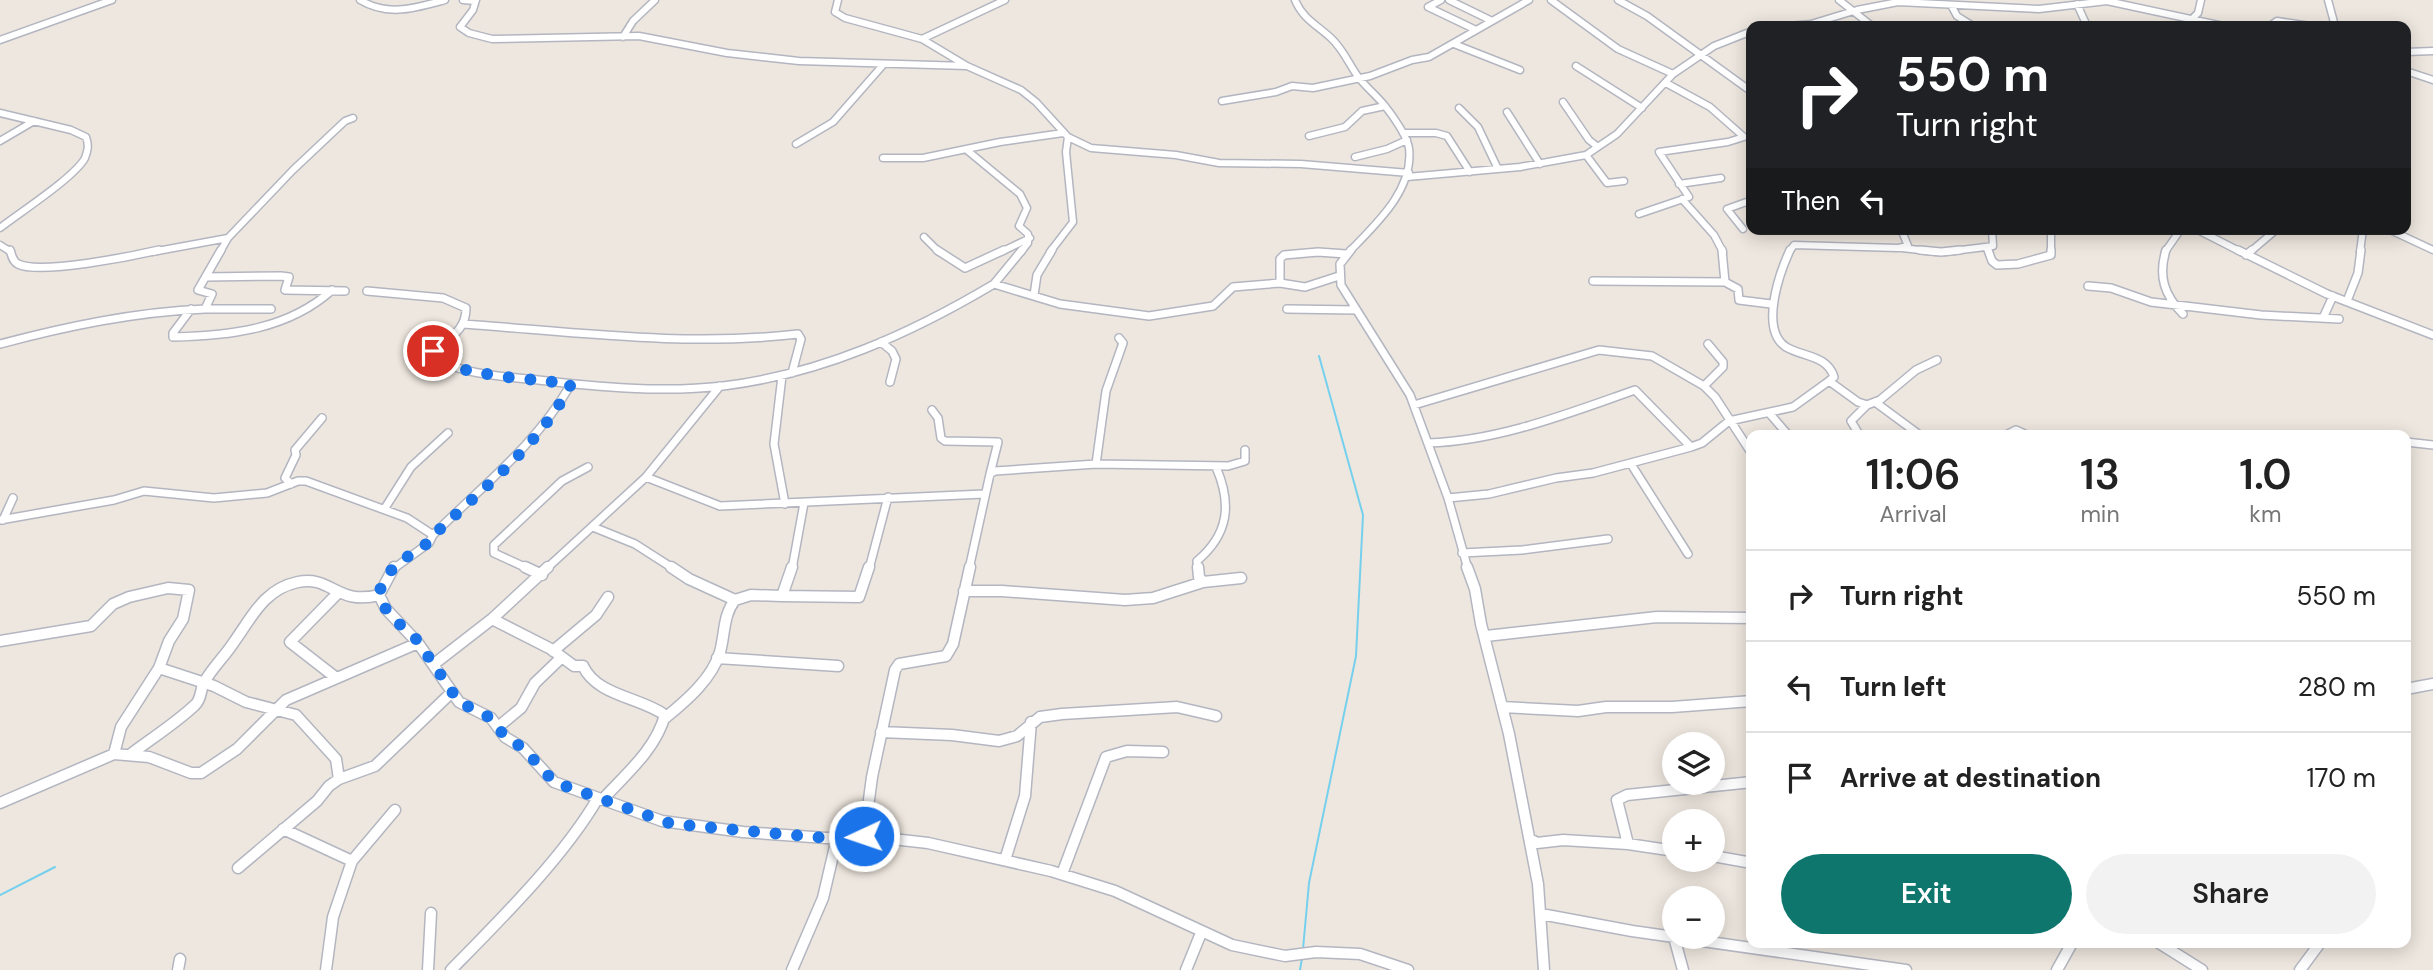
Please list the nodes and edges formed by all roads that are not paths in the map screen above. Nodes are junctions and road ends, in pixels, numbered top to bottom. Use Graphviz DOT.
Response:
graph roads {
  1 [pos="112,0"];
  2 [pos="360,0"];
  3 [pos="445,0"];
  4 [pos="463,0"];
  5 [pos="476,0"];
  6 [pos="655,0"];
  7 [pos="838,0"];
  8 [pos="1005,0"];
  9 [pos="1295,0"];
  10 [pos="1441,0"];
  11 [pos="1449,0"];
  12 [pos="1529,0"];
  13 [pos="1551,0"];
  14 [pos="1618,0"];
  15 [pos="1839,0"];
  16 [pos="1880,0"];
  17 [pos="2201,0"];
  18 [pos="2328,0"];
  19 [pos="2121,1"];
  20 [pos="2080,2"];
  21 [pos="1886,4"];
  22 [pos="1951,5"];
  23 [pos="1852,12"];
  24 [pos="2193,18"];
  25 [pos="1490,20"];
  26 [pos="1821,21"];
  27 [pos="1865,21"];
  28 [pos="1964,21"];
  29 [pos="2087,21"];
  30 [pos="2204,21"];
  31 [pos="2334,21"];
  32 [pos="1474,29"];
  33 [pos="1746,33"];
  34 [pos="623,37"];
  35 [pos="922,39"];
  36 [pos="0,40"];
  37 [pos="1454,44"];
  38 [pos="2411,51"];
  39 [pos="2433,51"];
  40 [pos="1699,56"];
  41 [pos="883,65"];
  42 [pos="967,65"];
  43 [pos="1576,66"];
  44 [pos="1520,71"];
  45 [pos="2411,73"];
  46 [pos="1673,74"];
  47 [pos="1359,78"];
  48 [pos="2433,80"];
  49 [pos="1665,83"];
  50 [pos="1746,88"];
  51 [pos="1222,101"];
  52 [pos="1563,102"];
  53 [pos="1385,106"];
  54 [pos="1460,107"];
  55 [pos="1642,108"];
  56 [pos="1507,112"];
  57 [pos="0,113"];
  58 [pos="353,118"];
  59 [pos="34,121"];
  60 [pos="1065,135"];
  61 [pos="1309,136"];
  62 [pos="1405,136"];
  63 [pos="0,142"];
  64 [pos="796,144"];
  65 [pos="1598,147"];
  66 [pos="968,151"];
  67 [pos="1586,155"];
  68 [pos="1355,157"];
  69 [pos="883,158"];
  70 [pos="1541,164"];
  71 [pos="1498,169"];
  72 [pos="1470,172"];
  73 [pos="1408,175"];
  74 [pos="1721,178"];
  75 [pos="1624,181"];
  76 [pos="1679,184"];
  77 [pos="1682,200"];
  78 [pos="1746,202"];
  79 [pos="1639,214"];
  80 [pos="0,228"];
  81 [pos="1743,229"];
  82 [pos="1903,235"];
  83 [pos="1994,235"];
  84 [pos="2051,235"];
  85 [pos="2174,235"];
  86 [pos="2208,235"];
  87 [pos="2270,235"];
  88 [pos="2362,235"];
  89 [pos="2401,235"];
  90 [pos="925,237"];
  91 [pos="228,238"];
  92 [pos="1030,238"];
  93 [pos="0,244"];
  94 [pos="1987,247"];
  95 [pos="1902,248"];
  96 [pos="2433,250"];
  97 [pos="1346,254"];
  98 [pos="2246,255"];
  99 [pos="205,276"];
  100 [pos="1339,276"];
  101 [pos="1593,281"];
  102 [pos="1725,282"];
  103 [pos="1280,283"];
  104 [pos="994,284"];
  105 [pos="2088,286"];
  106 [pos="332,290"];
  107 [pos="345,291"];
  108 [pos="367,291"];
  109 [pos="1034,295"];
  110 [pos="2333,296"];
  111 [pos="2347,301"];
  112 [pos="1772,304"];
  113 [pos="2174,304"];
  114 [pos="191,309"];
  115 [pos="205,309"];
  116 [pos="271,309"];
  117 [pos="1287,309"];
  118 [pos="1356,310"];
  119 [pos="2183,314"];
  120 [pos="2323,318"];
  121 [pos="2339,319"];
  122 [pos="464,324"];
  123 [pos="2433,335"];
  124 [pos="1119,338"];
  125 [pos="881,342"];
  126 [pos="0,344"];
  127 [pos="1708,344"];
  128 [pos="1937,360"];
  129 [pos="792,373"];
  130 [pos="782,376"];
  131 [pos="1829,381"];
  132 [pos="890,382"];
  133 [pos="571,384"];
  134 [pos="720,386"];
  135 [pos="1704,386"];
  136 [pos="1871,403"];
  137 [pos="1414,405"];
  138 [pos="932,410"];
  139 [pos="1770,414"];
  140 [pos="322,418"];
  141 [pos="1729,421"];
  142 [pos="1784,430"];
  143 [pos="1856,430"];
  144 [pos="1912,430"];
  145 [pos="448,433"];
  146 [pos="1428,443"];
  147 [pos="2411,443"];
  148 [pos="1746,445"];
  149 [pos="2433,445"];
  150 [pos="1691,447"];
  151 [pos="1245,450"];
  152 [pos="1096,464"];
  153 [pos="1632,464"];
  154 [pos="588,467"];
  155 [pos="1216,467"];
  156 [pos="990,474"];
  157 [pos="646,477"];
  158 [pos="685,483"];
  159 [pos="291,484"];
  160 [pos="678,491"];
  161 [pos="984,494"];
  162 [pos="888,497"];
  163 [pos="13,498"];
  164 [pos="1448,498"];
  165 [pos="804,503"];
  166 [pos="785,504"];
  167 [pos="385,509"];
  168 [pos="1,520"];
  169 [pos="593,527"];
  170 [pos="433,535"];
  171 [pos="1608,539"];
  172 [pos="1462,553"];
  173 [pos="1688,554"];
  174 [pos="542,575"];
  175 [pos="1241,578"];
  176 [pos="1203,582"];
  177 [pos="964,591"];
  178 [pos="336,595"];
  179 [pos="379,595"];
  180 [pos="782,596"];
  181 [pos="608,597"];
  182 [pos="735,600"];
  183 [pos="1746,618"];
  184 [pos="492,619"];
  185 [pos="1486,636"];
  186 [pos="0,641"];
  187 [pos="418,643"];
  188 [pos="553,651"];
  189 [pos="562,657"];
  190 [pos="718,658"];
  191 [pos="434,664"];
  192 [pos="838,666"];
  193 [pos="159,668"];
  194 [pos="335,677"];
  195 [pos="203,683"];
  196 [pos="2433,684"];
  197 [pos="2411,688"];
  198 [pos="452,692"];
  199 [pos="1746,701"];
  200 [pos="1502,707"];
  201 [pos="276,709"];
  202 [pos="1216,716"];
  203 [pos="665,718"];
  204 [pos="1031,722"];
  205 [pos="498,727"];
  206 [pos="881,732"];
  207 [pos="1163,752"];
  208 [pos="114,754"];
  209 [pos="131,754"];
  210 [pos="339,779"];
  211 [pos="1746,783"];
  212 [pos="601,798"];
  213 [pos="0,803"];
  214 [pos="395,810"];
  215 [pos="283,830"];
  216 [pos="864,836"];
  217 [pos="838,838"];
  218 [pos="1530,839"];
  219 [pos="1628,844"];
  220 [pos="1662,851"];
  221 [pos="1725,858"];
  222 [pos="1006,860"];
  223 [pos="352,862"];
  224 [pos="1746,862"];
  225 [pos="238,868"];
  226 [pos="1062,874"];
  227 [pos="431,913"];
  228 [pos="1541,914"];
  229 [pos="1201,933"];
  230 [pos="1662,936"];
  231 [pos="1725,944"];
  232 [pos="1746,947"];
  233 [pos="1751,948"];
  234 [pos="2069,948"];
  235 [pos="2167,948"];
  236 [pos="2316,948"];
  237 [pos="1677,949"];
  238 [pos="326,970"];
  239 [pos="428,970"];
  240 [pos="451,970"];
  241 [pos="792,970"];
  242 [pos="1186,970"];
  243 [pos="1408,970"];
  244 [pos="1544,970"];
  245 [pos="1683,970"];
  246 [pos="1906,970"];
  247 [pos="2057,970"];
  248 [pos="2202,970"];
  249 [pos="2300,970"];
  1 -- 36 [label="street"];
  2 -- 3 [label="street"];
  4 -- 5 [label="street"];
  5 -- 34 [label="street"];
  6 -- 34 [label="street"];
  7 -- 35 [label="street"];
  8 -- 35 [label="street"];
  9 -- 47 [label="street"];
  10 -- 32 [label="street"];
  11 -- 25 [label="street"];
  12 -- 25 [label="street"];
  13 -- 46 [label="street"];
  14 -- 40 [label="street"];
  15 -- 23 [label="street"];
  16 -- 21 [label="street"];
  17 -- 24 [label="street"];
  18 -- 31 [label="street"];
  19 -- 20 [label="street"];
  19 -- 24 [label="street"];
  20 -- 22 [label="street"];
  20 -- 29 [label="street"];
  21 -- 22 [label="street"];
  21 -- 23 [label="street"];
  22 -- 28 [label="street"];
  23 -- 26 [label="street"];
  23 -- 27 [label="street"];
  24 -- 30 [label="street"];
  25 -- 32 [label="street"];
  32 -- 37 [label="street"];
  33 -- 40 [label="street"];
  34 -- 41 [label="street"];
  35 -- 42 [label="street"];
  37 -- 44 [label="street"];
  37 -- 47 [label="street"];
  38 -- 39 [label="street"];
  40 -- 46 [label="street"];
  40 -- 50 [label="street"];
  41 -- 42 [label="street"];
  41 -- 64 [label="street"];
  42 -- 60 [label="street"];
  43 -- 55 [label="street"];
  45 -- 48 [label="street"];
  46 -- 49 [label="street"];
  47 -- 51 [label="street"];
  47 -- 53 [label="street"];
  49 -- 55 [label="street"];
  49 -- 76 [label="street"];
  52 -- 65 [label="street"];
  53 -- 61 [label="street"];
  53 -- 62 [label="street"];
  54 -- 71 [label="street"];
  55 -- 65 [label="street"];
  56 -- 70 [label="street"];
  57 -- 59 [label="street"];
  58 -- 91 [label="street"];
  59 -- 63 [label="street"];
  59 -- 80 [label="street"];
  60 -- 66 [label="street"];
  60 -- 73 [label="street"];
  60 -- 109 [label="street"];
  62 -- 68 [label="street"];
  62 -- 72 [label="street"];
  62 -- 73 [label="street"];
  65 -- 67 [label="street"];
  66 -- 69 [label="street"];
  66 -- 92 [label="street"];
  67 -- 70 [label="street"];
  67 -- 75 [label="street"];
  70 -- 71 [label="street"];
  71 -- 72 [label="street"];
  72 -- 73 [label="street"];
  73 -- 97 [label="street"];
  74 -- 76 [label="street"];
  76 -- 77 [label="street"];
  77 -- 79 [label="street"];
  77 -- 102 [label="street"];
  78 -- 81 [label="street"];
  82 -- 95 [label="street"];
  83 -- 94 [label="street"];
  84 -- 94 [label="street"];
  85 -- 113 [label="street"];
  86 -- 98 [label="street"];
  87 -- 98 [label="street"];
  88 -- 111 [label="street"];
  89 -- 96 [label="street"];
  90 -- 92 [label="street"];
  91 -- 93 [label="street"];
  91 -- 99 [label="street"];
  92 -- 104 [label="street"];
  94 -- 95 [label="street"];
  95 -- 112 [label="street"];
  97 -- 100 [label="street"];
  97 -- 103 [label="street"];
  98 -- 110 [label="street"];
  99 -- 106 [label="street"];
  99 -- 115 [label="street"];
  100 -- 103 [label="street"];
  100 -- 118 [label="street"];
  101 -- 102 [label="street"];
  102 -- 112 [label="street"];
  103 -- 109 [label="street"];
  104 -- 109 [label="street"];
  104 -- 125 [label="street"];
  105 -- 113 [label="street"];
  106 -- 107 [label="street"];
  106 -- 114 [label="street"];
  108 -- 122 [label="street"];
  110 -- 111 [label="street"];
  110 -- 120 [label="street"];
  111 -- 123 [label="street"];
  112 -- 131 [label="street"];
  113 -- 119 [label="street"];
  113 -- 120 [label="street"];
  114 -- 115 [label="street"];
  114 -- 126 [label="street"];
  115 -- 116 [label="street"];
  117 -- 118 [label="street"];
  118 -- 137 [label="street"];
  120 -- 121 [label="street"];
  122 -- 129 [label="street"];
  122 -- 133 [label="street"];
  124 -- 152 [label="street"];
  125 -- 129 [label="street"];
  125 -- 132 [label="street"];
  127 -- 135 [label="street"];
  128 -- 136 [label="street"];
  129 -- 130 [label="street"];
  130 -- 134 [label="street"];
  130 -- 166 [label="street"];
  131 -- 136 [label="street"];
  131 -- 139 [label="street"];
  133 -- 134 [label="street"];
  133 -- 170 [label="street"];
  134 -- 157 [label="street"];
  135 -- 137 [label="street"];
  135 -- 141 [label="street"];
  136 -- 143 [label="street"];
  136 -- 144 [label="street"];
  137 -- 146 [label="street"];
  138 -- 156 [label="street"];
  139 -- 141 [label="street"];
  139 -- 142 [label="street"];
  140 -- 159 [label="street"];
  141 -- 148 [label="street"];
  141 -- 150 [label="street"];
  145 -- 167 [label="street"];
  146 -- 150 [label="street"];
  146 -- 164 [label="street"];
  147 -- 149 [label="street"];
  150 -- 153 [label="street"];
  151 -- 155 [label="street"];
  152 -- 155 [label="street"];
  152 -- 156 [label="street"];
  153 -- 164 [label="street"];
  153 -- 173 [label="street"];
  154 -- 174 [label="street"];
  155 -- 176 [label="street"];
  156 -- 161 [label="street"];
  157 -- 160 [label="street"];
  157 -- 169 [label="street"];
  158 -- 160 [label="street"];
  159 -- 167 [label="street"];
  159 -- 168 [label="street"];
  160 -- 166 [label="street"];
  161 -- 162 [label="street"];
  161 -- 177 [label="street"];
  162 -- 165 [label="street"];
  162 -- 180 [label="street"];
  163 -- 168 [label="street"];
  164 -- 172 [label="street"];
  165 -- 166 [label="street"];
  165 -- 180 [label="street"];
  167 -- 170 [label="street"];
  169 -- 174 [label="street"];
  169 -- 182 [label="street"];
  170 -- 179 [label="street"];
  171 -- 172 [label="street"];
  172 -- 185 [label="street"];
  174 -- 184 [label="street"];
  175 -- 176 [label="street"];
  176 -- 177 [label="street"];
  177 -- 206 [label="street"];
  178 -- 179 [label="street"];
  178 -- 194 [label="street"];
  178 -- 195 [label="street"];
  179 -- 187 [label="street"];
  180 -- 182 [label="street"];
  181 -- 188 [label="street"];
  182 -- 190 [label="street"];
  183 -- 185 [label="street"];
  184 -- 188 [label="street"];
  184 -- 191 [label="street"];
  185 -- 200 [label="street"];
  186 -- 193 [label="street"];
  187 -- 191 [label="street"];
  187 -- 194 [label="street"];
  188 -- 189 [label="street"];
  189 -- 203 [label="street"];
  189 -- 205 [label="street"];
  190 -- 192 [label="street"];
  190 -- 203 [label="street"];
  191 -- 198 [label="street"];
  193 -- 195 [label="street"];
  193 -- 208 [label="street"];
  194 -- 201 [label="street"];
  195 -- 201 [label="street"];
  195 -- 209 [label="street"];
  196 -- 197 [label="street"];
  198 -- 205 [label="street"];
  198 -- 210 [label="street"];
  199 -- 200 [label="street"];
  200 -- 218 [label="street"];
  201 -- 209 [label="street"];
  201 -- 210 [label="street"];
  202 -- 204 [label="street"];
  203 -- 212 [label="street"];
  204 -- 206 [label="street"];
  204 -- 222 [label="street"];
  205 -- 212 [label="street"];
  206 -- 216 [label="street"];
  207 -- 226 [label="street"];
  208 -- 209 [label="street"];
  208 -- 213 [label="street"];
  210 -- 215 [label="street"];
  211 -- 219 [label="street"];
  212 -- 217 [label="street"];
  212 -- 240 [label="street"];
  214 -- 223 [label="street"];
  215 -- 223 [label="street"];
  215 -- 225 [label="street"];
  216 -- 217 [label="street"];
  216 -- 222 [label="street"];
  217 -- 241 [label="street"];
  218 -- 219 [label="street"];
  218 -- 228 [label="street"];
  219 -- 220 [label="street"];
  221 -- 224 [label="street"];
  222 -- 226 [label="street"];
  223 -- 238 [label="street"];
  226 -- 229 [label="street"];
  227 -- 239 [label="street"];
  228 -- 230 [label="street"];
  228 -- 244 [label="street"];
  229 -- 242 [label="street"];
  229 -- 243 [label="street"];
  231 -- 232 [label="street"];
  233 -- 246 [label="street"];
  234 -- 247 [label="street"];
  235 -- 248 [label="street"];
  236 -- 249 [label="street"];
  237 -- 245 [label="street"];
}
